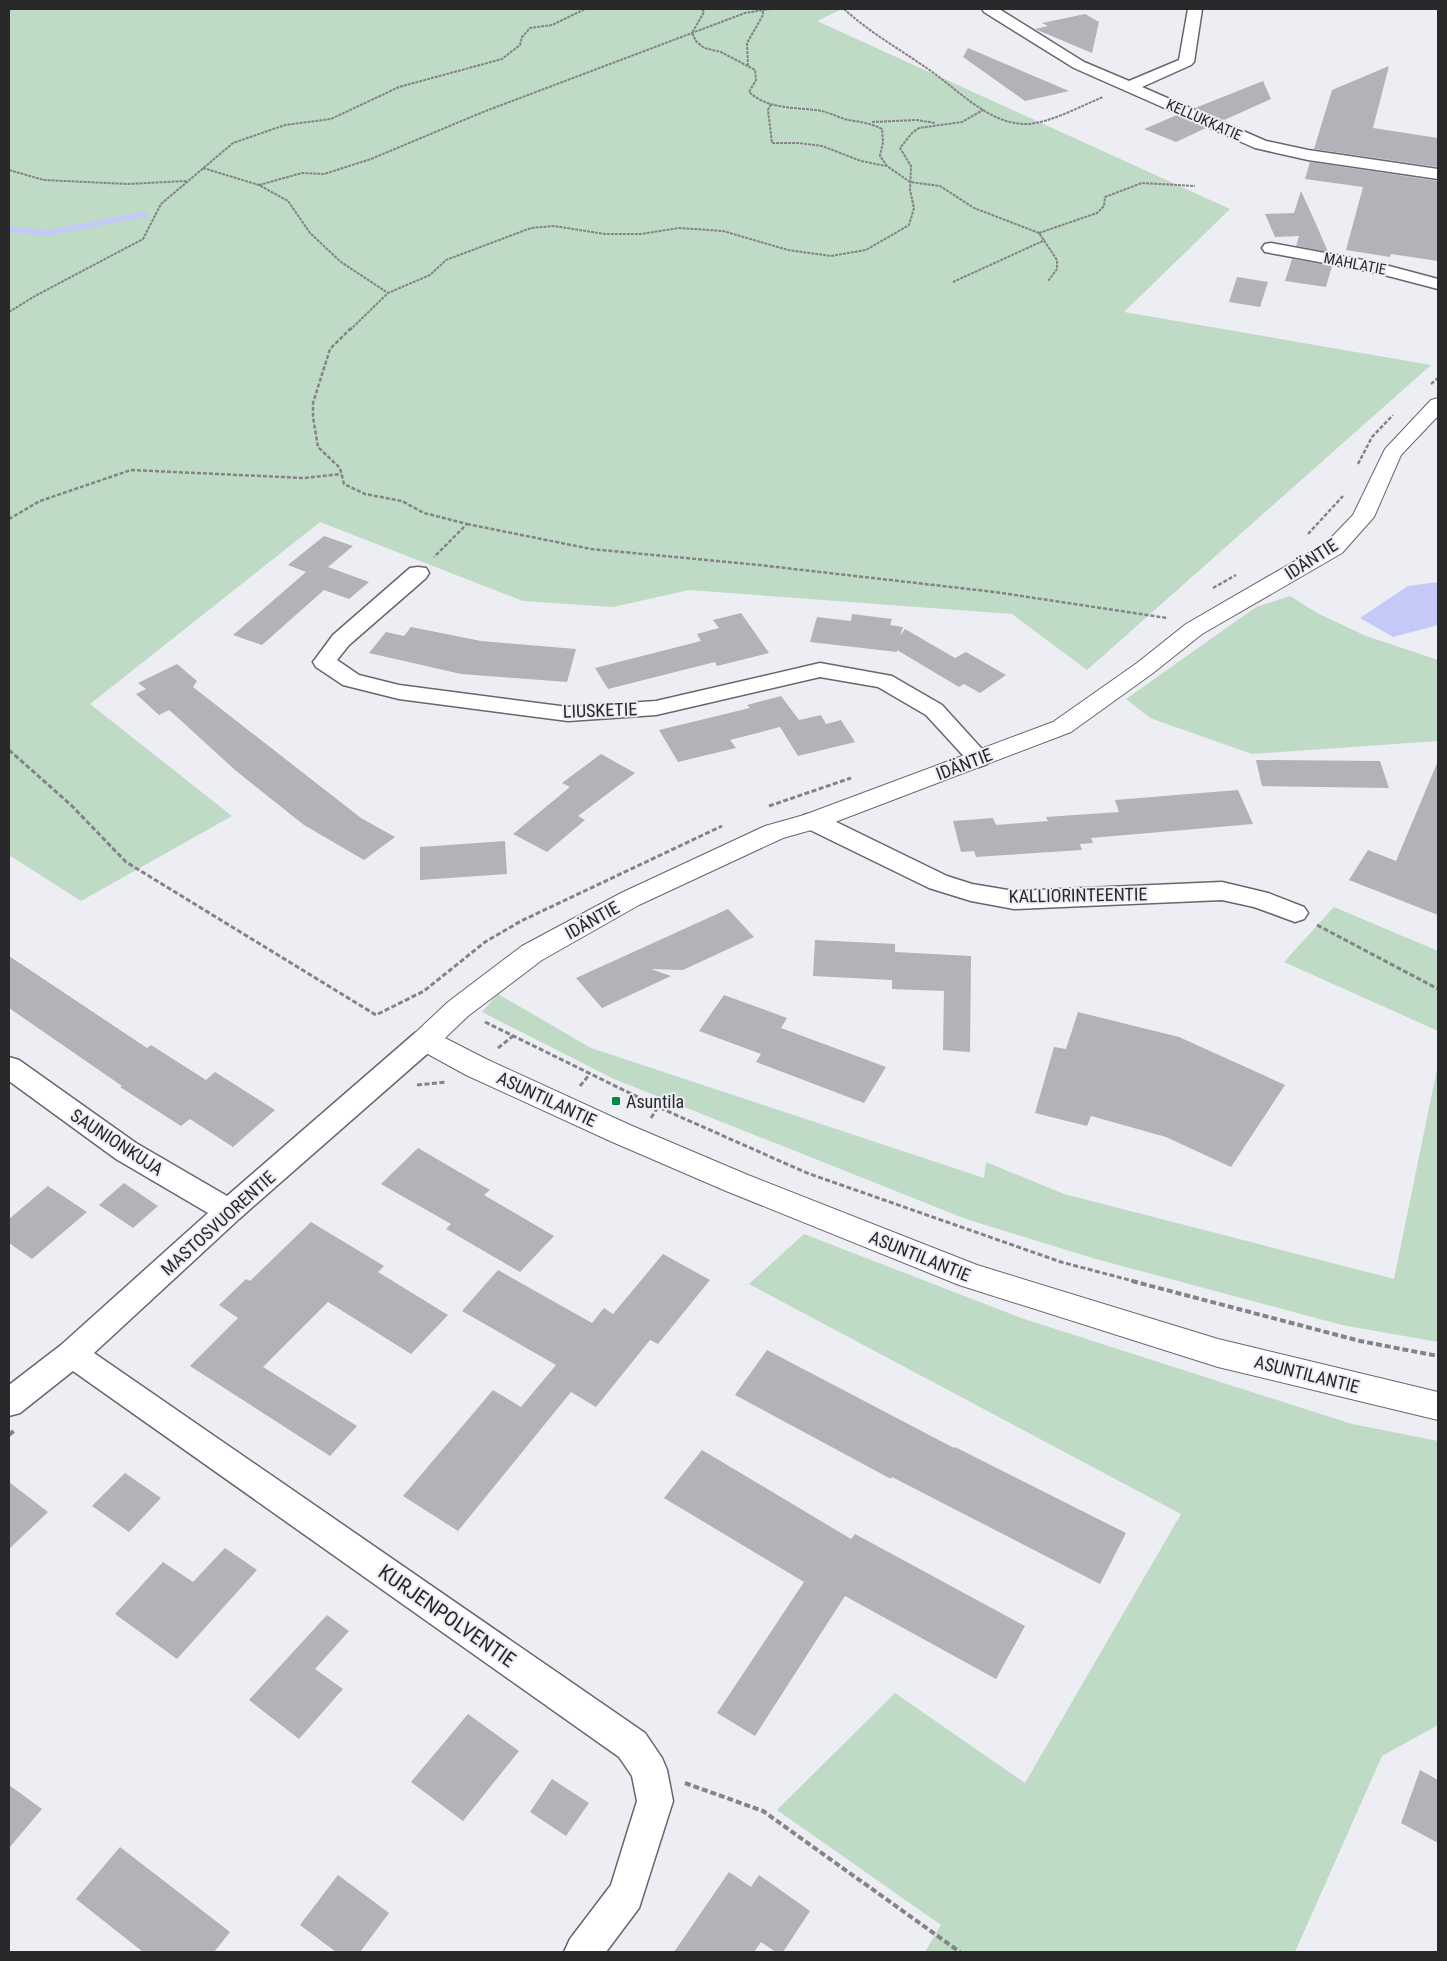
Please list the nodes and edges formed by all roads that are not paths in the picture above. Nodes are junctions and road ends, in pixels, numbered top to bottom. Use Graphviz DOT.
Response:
graph roads {
  1 [pos="989,9"];
  2 [pos="1192,9"];
  3 [pos="1128,87"];
  4 [pos="1438,174"];
  5 [pos="1271,248"];
  6 [pos="1438,284"];
  7 [pos="1438,404"];
  8 [pos="418,573"];
  9 [pos="979,759"];
  10 [pos="813,821"];
  11 [pos="1295,913"];
  12 [pos="425,1040"];
  13 [pos="9,1067"];
  14 [pos="229,1211"];
  15 [pos="72,1354"];
  16 [pos="1438,1406"];
  17 [pos="13,1416"];
  18 [pos="583,1952"];
  1 -- 3 [label="street, KELLUKKATIE"];
  2 -- 3 [label="street"];
  3 -- 4 [label="street, KELLUKKATIE"];
  5 -- 6 [label="street, MAHLATIE"];
  7 -- 9 [label="street, IDÄNTIE"];
  8 -- 9 [label="street, LIUSKETIE"];
  9 -- 10 [label="street, IDÄNTIE"];
  10 -- 11 [label="street, KALLIORINTEENTIE"];
  10 -- 12 [label="street, IDÄNTIE"];
  12 -- 14 [label="street, MASTOSVUORENTIE"];
  12 -- 16 [label="street, ASUNTILANTIE"];
  13 -- 14 [label="street, SAUNIONKUJA"];
  14 -- 15 [label="street, MASTOSVUORENTIE"];
  15 -- 17 [label="street, MASTOSVUORENTIE"];
  15 -- 18 [label="street, KURJENPOLVENTIE"];
}
